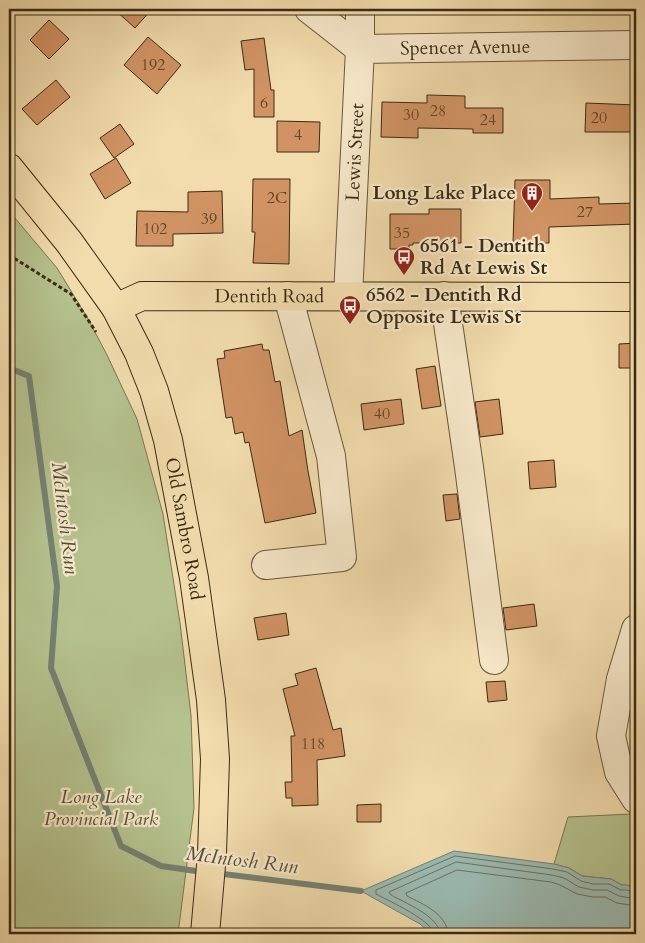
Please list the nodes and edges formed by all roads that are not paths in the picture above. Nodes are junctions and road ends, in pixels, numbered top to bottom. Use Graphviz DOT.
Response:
graph roads {
  1 [pos="308,9"];
  2 [pos="360,9"];
  3 [pos="636,46"];
  4 [pos="360,49"];
  5 [pos="9,168"];
  6 [pos="288,296"];
  7 [pos="348,296"];
  8 [pos="444,296"];
  9 [pos="636,297"];
  10 [pos="116,308"];
  11 [pos="266,565"];
  12 [pos="636,629"];
  13 [pos="494,660"];
  14 [pos="636,799"];
  15 [pos="205,934"];
  1 -- 4 [label="street"];
  2 -- 4 [label="street, Lewis Street"];
  3 -- 4 [label="street, Spencer Avenue"];
  4 -- 7 [label="street, Lewis Street"];
  5 -- 10 [label="main road, Old Sambro Road"];
  6 -- 7 [label="main road, Dentith Road"];
  6 -- 10 [label="main road, Dentith Road"];
  6 -- 11 [label="street"];
  7 -- 8 [label="main road, Dentith Road"];
  8 -- 9 [label="main road, Dentith Road"];
  8 -- 13 [label="street"];
  10 -- 15 [label="main road, Old Sambro Road"];
  12 -- 14 [label="street"];
}
